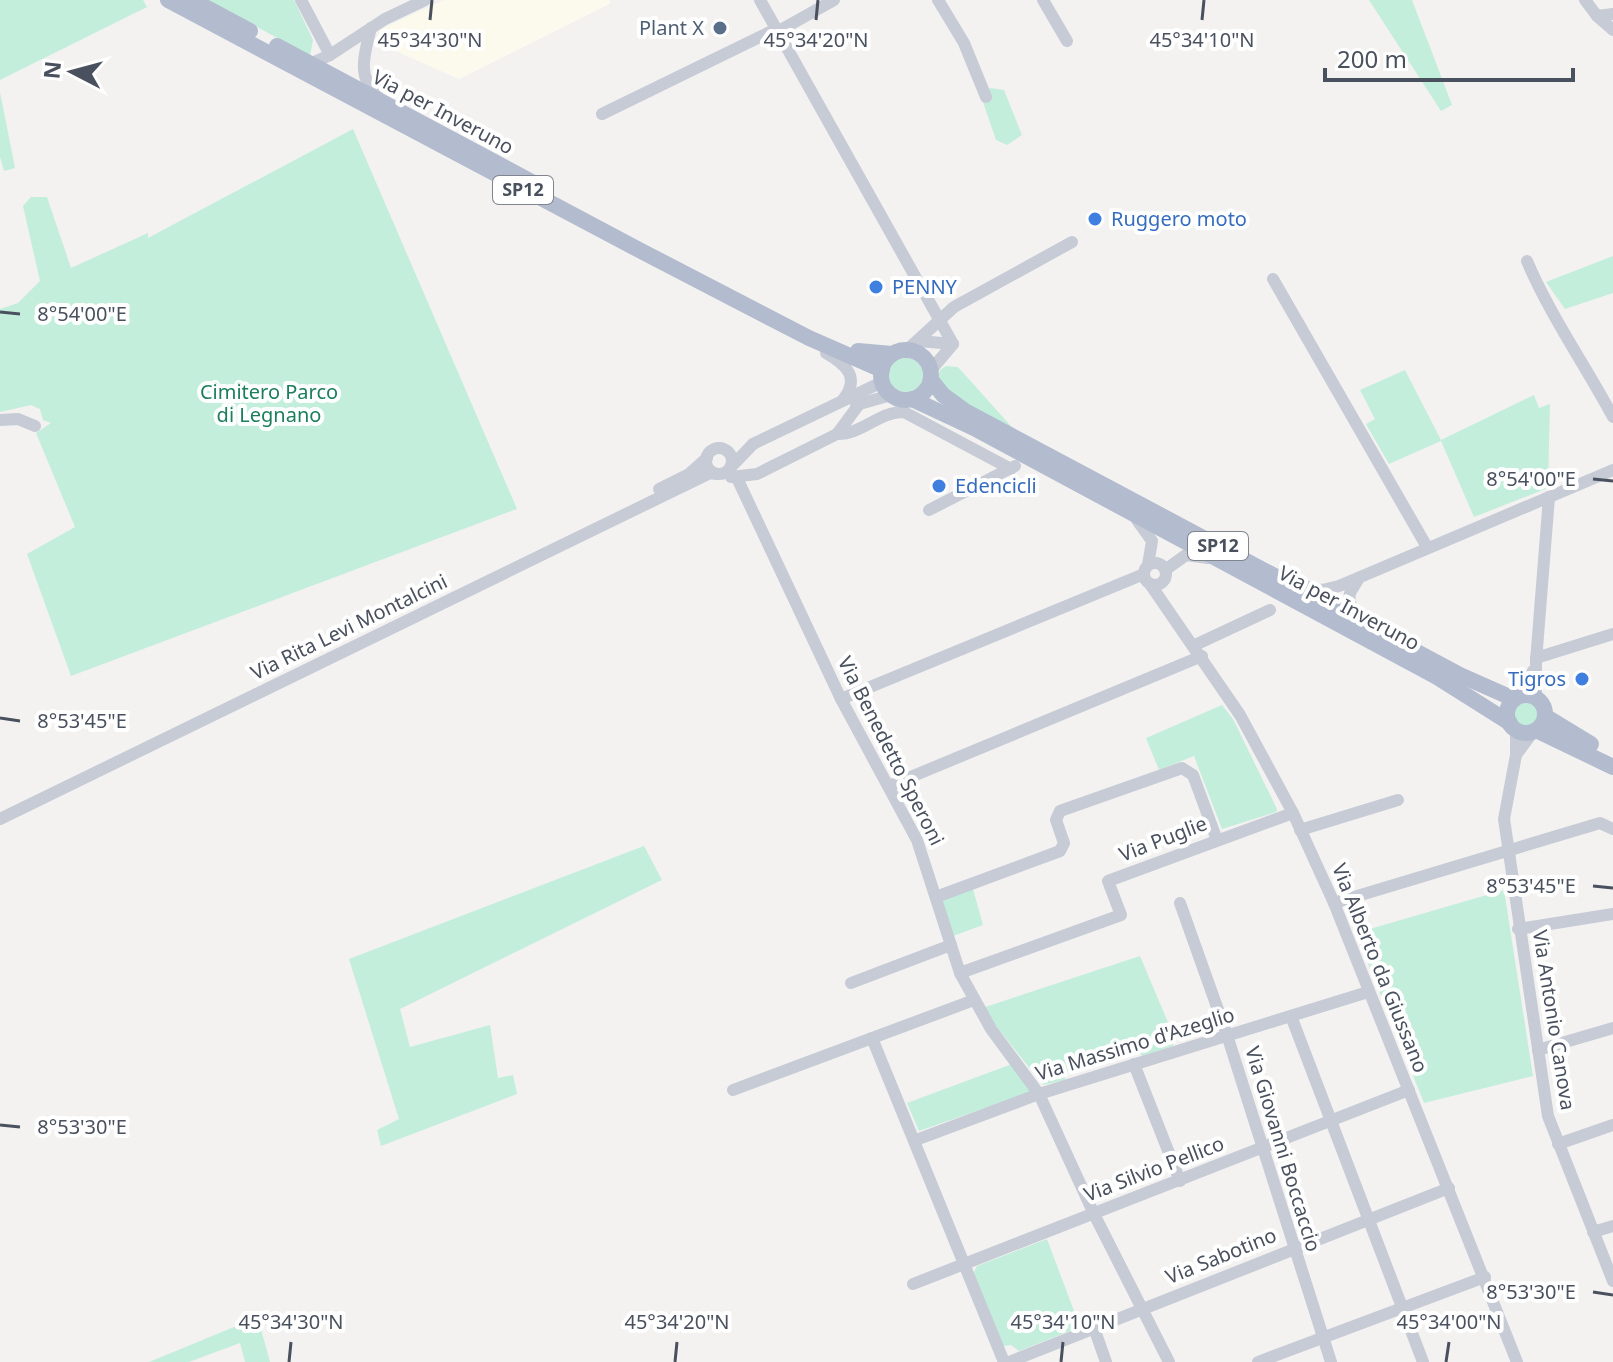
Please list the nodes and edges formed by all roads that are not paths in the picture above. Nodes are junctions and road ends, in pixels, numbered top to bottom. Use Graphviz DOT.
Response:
graph roads {
  1 [pos="168,0"];
  2 [pos="192,0"];
  3 [pos="301,0"];
  4 [pos="425,0"];
  5 [pos="760,0"];
  6 [pos="834,0"];
  7 [pos="938,0"];
  8 [pos="1043,0"];
  9 [pos="1585,0"];
  10 [pos="1613,14"];
  11 [pos="1597,16"];
  12 [pos="371,28"];
  13 [pos="777,30"];
  14 [pos="1613,30"];
  15 [pos="1067,41"];
  16 [pos="330,55"];
  17 [pos="310,64"];
  18 [pos="986,97"];
  19 [pos="602,114"];
  20 [pos="508,169"];
  21 [pos="1072,242"];
  22 [pos="1527,261"];
  23 [pos="1273,279"];
  24 [pos="938,318"];
  25 [pos="787,326"];
  26 [pos="953,344"];
  27 [pos="906,348"];
  28 [pos="931,375"];
  29 [pos="885,382"];
  30 [pos="912,399"];
  31 [pos="842,401"];
  32 [pos="858,407"];
  33 [pos="1613,417"];
  34 [pos="807,419"];
  35 [pos="0,420"];
  36 [pos="876,420"];
  37 [pos="35,426"];
  38 [pos="837,434"];
  39 [pos="753,444"];
  40 [pos="721,449"];
  41 [pos="1027,457"];
  42 [pos="707,458"];
  43 [pos="1011,469"];
  44 [pos="1613,470"];
  45 [pos="726,473"];
  46 [pos="1549,497"];
  47 [pos="929,510"];
  48 [pos="1128,512"];
  49 [pos="1427,547"];
  50 [pos="1224,563"];
  51 [pos="1268,572"];
  52 [pos="1154,575"];
  53 [pos="1359,578"];
  54 [pos="1270,610"];
  55 [pos="1372,628"];
  56 [pos="1613,634"];
  57 [pos="1199,651"];
  58 [pos="1536,661"];
  59 [pos="1523,697"];
  60 [pos="841,699"];
  61 [pos="1528,727"];
  62 [pos="1613,757"];
  63 [pos="1613,767"];
  64 [pos="889,786"];
  65 [pos="1398,800"];
  66 [pos="0,812"];
  67 [pos="1293,813"];
  68 [pos="0,819"];
  69 [pos="1613,829"];
  70 [pos="1300,830"];
  71 [pos="1217,840"];
  72 [pos="1508,849"];
  73 [pos="936,897"];
  74 [pos="1180,903"];
  75 [pos="1334,903"];
  76 [pos="1612,916"];
  77 [pos="1518,929"];
  78 [pos="951,945"];
  79 [pos="960,973"];
  80 [pos="851,983"];
  81 [pos="1368,992"];
  82 [pos="974,1000"];
  83 [pos="1291,1016"];
  84 [pos="1613,1028"];
  85 [pos="1227,1035"];
  86 [pos="872,1038"];
  87 [pos="1538,1050"];
  88 [pos="1134,1064"];
  89 [pos="733,1090"];
  90 [pos="1409,1090"];
  91 [pos="1039,1094"];
  92 [pos="1330,1121"];
  93 [pos="1613,1125"];
  94 [pos="916,1140"];
  95 [pos="1558,1144"];
  96 [pos="1262,1148"];
  97 [pos="1180,1181"];
  98 [pos="1449,1188"];
  99 [pos="1094,1214"];
  100 [pos="1369,1220"];
  101 [pos="1613,1226"];
  102 [pos="1593,1232"];
  103 [pos="1293,1248"];
  104 [pos="965,1265"];
  105 [pos="1485,1277"];
  106 [pos="1613,1281"];
  107 [pos="913,1284"];
  108 [pos="1403,1308"];
  109 [pos="1142,1310"];
  110 [pos="1094,1328"];
  111 [pos="1324,1338"];
  112 [pos="1007,1362"];
  113 [pos="1106,1362"];
  114 [pos="1169,1362"];
  115 [pos="1258,1362"];
  116 [pos="1331,1362"];
  117 [pos="1423,1362"];
  118 [pos="1517,1362"];
  1 -- 25 [label="main road, Via per Inveruno / SP12"];
  2 -- 17 [label="main road, Via per Inveruno / SP12"];
  3 -- 16 [label="street"];
  4 -- 12 [label="street"];
  5 -- 13 [label="street"];
  6 -- 13 [label="street"];
  7 -- 18 [label="street"];
  8 -- 15 [label="street"];
  9 -- 11 [label="street"];
  10 -- 11 [label="street"];
  11 -- 14 [label="street"];
  12 -- 16 [label="street"];
  12 -- 20 [label="street"];
  13 -- 19 [label="street"];
  13 -- 24 [label="street"];
  16 -- 17 [label="street"];
  17 -- 20 [label="main road, Via per Inveruno / SP12"];
  20 -- 27 [label="main road, Via per Inveruno / SP12"];
  21 -- 24 [label="street"];
  22 -- 33 [label="street"];
  23 -- 49 [label="street"];
  24 -- 26 [label="street"];
  24 -- 27 [label="street"];
  25 -- 29 [label="main road, Via per Inveruno / SP12"];
  25 -- 31 [label="street, Via per Inveruno"];
  26 -- 27 [label="street"];
  26 -- 28 [label="street"];
  27 -- 28 [label="main road, Via per Inveruno"];
  27 -- 29 [label="main road"];
  28 -- 30 [label="main road"];
  28 -- 51 [label="main road, Via per Inveruno / SP12"];
  29 -- 30 [label="main road, Via per Inveruno"];
  29 -- 31 [label="street, Via Rita Levi Montalcini"];
  29 -- 32 [label="street, Via Rita Levi Montalcini"];
  30 -- 41 [label="main road, Via per Inveruno / SP12"];
  31 -- 34 [label="street, Via Rita Levi Montalcini"];
  32 -- 34 [label="street, Via Rita Levi Montalcini"];
  32 -- 36 [label="street"];
  32 -- 38 [label="street"];
  34 -- 39 [label="street, Via Rita Levi Montalcini"];
  35 -- 37 [label="street"];
  36 -- 38 [label="street"];
  36 -- 43 [label="street"];
  38 -- 45 [label="street"];
  39 -- 40 [label="street, Via Rita Levi Montalcini"];
  39 -- 45 [label="street, Via Rita Levi Montalcini"];
  40 -- 42 [label="street"];
  40 -- 45 [label="street"];
  41 -- 43 [label="street"];
  41 -- 48 [label="main road, Via per Inveruno / SP12"];
  42 -- 45 [label="street"];
  42 -- 66 [label="street, Via Rita Levi Montalcini"];
  43 -- 47 [label="street"];
  44 -- 46 [label="street"];
  45 -- 60 [label="street, Via Benedetto Speroni"];
  45 -- 68 [label="street, Via Rita Levi Montalcini"];
  46 -- 49 [label="street"];
  46 -- 58 [label="street"];
  48 -- 50 [label="main road, Via per Inveruno / SP12"];
  48 -- 52 [label="street, Via Alberto da Giussano"];
  49 -- 53 [label="street"];
  50 -- 52 [label="street"];
  50 -- 61 [label="main road, Via per Inveruno / SP12"];
  51 -- 53 [label="street"];
  51 -- 55 [label="main road, Via per Inveruno / SP12"];
  52 -- 57 [label="street, Via Alberto da Giussano"];
  52 -- 60 [label="street"];
  53 -- 55 [label="street"];
  54 -- 57 [label="street"];
  55 -- 59 [label="main road, Via per Inveruno / SP12"];
  56 -- 58 [label="street"];
  57 -- 64 [label="street"];
  57 -- 67 [label="street, Via Alberto da Giussano"];
  58 -- 59 [label="street"];
  59 -- 61 [label="main road"];
  59 -- 61 [label="main road"];
  60 -- 64 [label="street, Via Benedetto Speroni"];
  61 -- 62 [label="main road, SP12"];
  61 -- 63 [label="main road, SP12"];
  61 -- 72 [label="street, Via Antonio Canova"];
  64 -- 73 [label="street, Via Benedetto Speroni"];
  65 -- 70 [label="street"];
  67 -- 70 [label="street, Via Alberto da Giussano"];
  67 -- 71 [label="street, Via Puglie"];
  69 -- 72 [label="street"];
  70 -- 75 [label="street, Via Alberto da Giussano"];
  71 -- 73 [label="street"];
  71 -- 79 [label="street, Via Puglie"];
  72 -- 75 [label="street"];
  72 -- 77 [label="street, Via Antonio Canova"];
  73 -- 78 [label="street, Via Benedetto Speroni"];
  74 -- 85 [label="street, Via Giovanni Boccaccio"];
  75 -- 81 [label="street, Via Alberto da Giussano"];
  76 -- 77 [label="street"];
  77 -- 87 [label="street, Via Antonio Canova"];
  78 -- 79 [label="street, Via Benedetto Speroni"];
  78 -- 80 [label="street"];
  79 -- 82 [label="street, Via Benedetto Speroni"];
  81 -- 83 [label="street, Via Massimo d'Azeglio"];
  81 -- 90 [label="street, Via Alberto da Giussano"];
  82 -- 86 [label="street"];
  82 -- 91 [label="street, Via Benedetto Speroni"];
  83 -- 85 [label="street, Via Massimo d'Azeglio"];
  83 -- 92 [label="street"];
  84 -- 87 [label="street"];
  85 -- 88 [label="street, Via Massimo d'Azeglio"];
  85 -- 96 [label="street, Via Giovanni Boccaccio"];
  86 -- 89 [label="street"];
  86 -- 94 [label="street"];
  87 -- 95 [label="street, Via Antonio Canova"];
  88 -- 91 [label="street, Via Massimo d'Azeglio"];
  88 -- 97 [label="street"];
  90 -- 92 [label="street, Via Silvio Pellico"];
  90 -- 98 [label="street, Via Alberto da Giussano"];
  91 -- 94 [label="street, Via Massimo d'Azeglio"];
  91 -- 99 [label="street, Via Benedetto Speroni"];
  92 -- 96 [label="street, Via Silvio Pellico"];
  92 -- 100 [label="street"];
  93 -- 95 [label="street"];
  94 -- 104 [label="street"];
  95 -- 102 [label="street, Via Antonio Canova"];
  96 -- 97 [label="street, Via Silvio Pellico"];
  96 -- 103 [label="street, Via Giovanni Boccaccio"];
  97 -- 99 [label="street, Via Silvio Pellico"];
  98 -- 100 [label="street, Via Sabotino"];
  98 -- 105 [label="street, Via Alberto da Giussano"];
  99 -- 104 [label="street, Via Silvio Pellico"];
  99 -- 109 [label="street, Via Benedetto Speroni"];
  100 -- 103 [label="street, Via Sabotino"];
  100 -- 108 [label="street"];
  101 -- 102 [label="street"];
  102 -- 106 [label="street, Via Antonio Canova"];
  103 -- 109 [label="street, Via Sabotino"];
  103 -- 111 [label="street, Via Giovanni Boccaccio"];
  104 -- 107 [label="street, Via Silvio Pellico"];
  104 -- 112 [label="street"];
  105 -- 108 [label="street"];
  105 -- 118 [label="street, Via Alberto da Giussano"];
  108 -- 111 [label="street"];
  108 -- 117 [label="street"];
  109 -- 110 [label="street, Via Sabotino"];
  109 -- 114 [label="street, Via Benedetto Speroni"];
  110 -- 112 [label="street, Via Sabotino"];
  110 -- 113 [label="street"];
  111 -- 115 [label="street"];
  111 -- 116 [label="street, Via Giovanni Boccaccio"];
}
